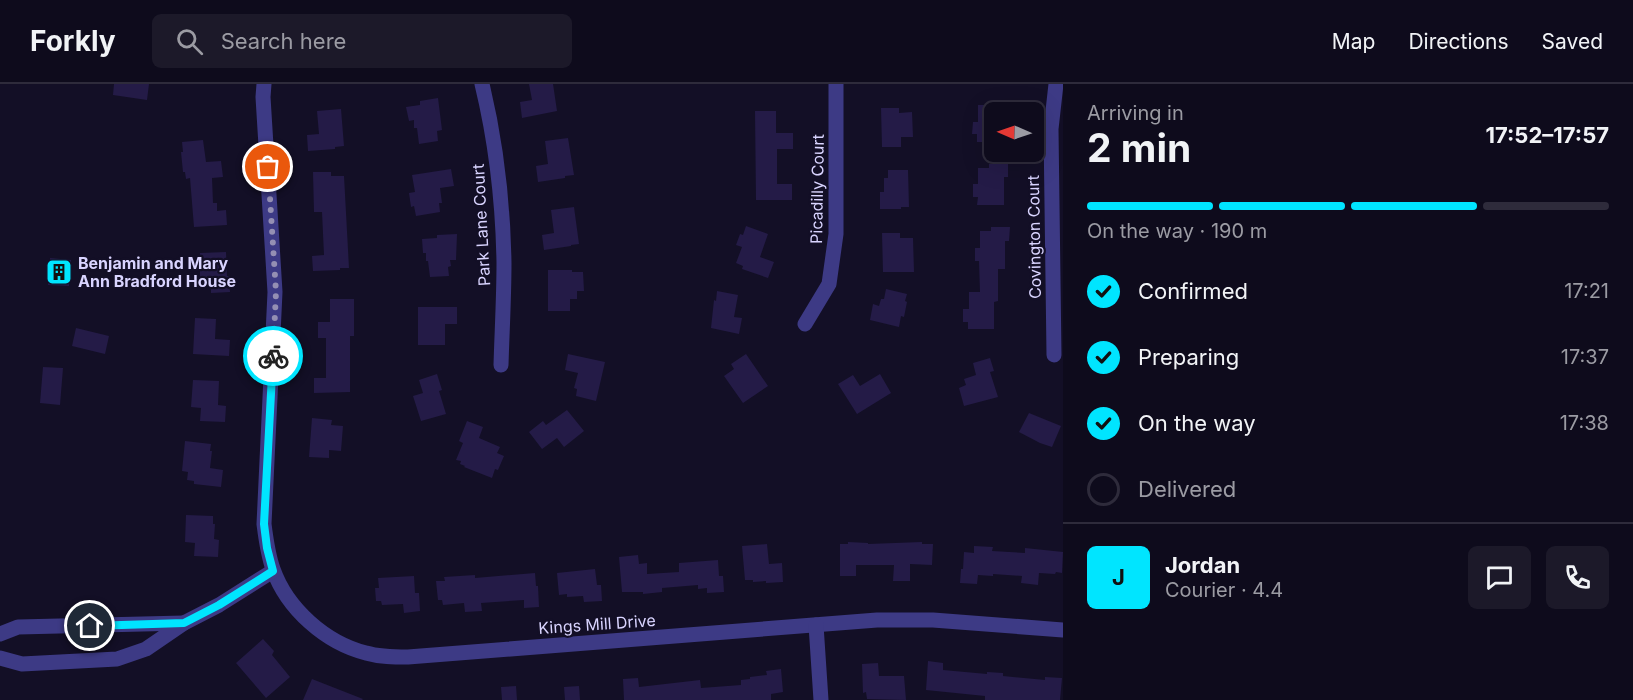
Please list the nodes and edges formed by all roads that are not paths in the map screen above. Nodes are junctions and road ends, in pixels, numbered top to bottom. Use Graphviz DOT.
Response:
graph roads {
  1 [pos="264,84"];
  2 [pos="482,84"];
  3 [pos="836,84"];
  4 [pos="1056,84"];
  5 [pos="805,324"];
  6 [pos="1054,355"];
  7 [pos="501,365"];
  8 [pos="273,571"];
  9 [pos="184,623"];
  10 [pos="816,625"];
  11 [pos="1063,630"];
  12 [pos="0,634"];
  13 [pos="0,658"];
  14 [pos="821,700"];
  1 -- 8 [label="street, Kings Mill Drive"];
  2 -- 7 [label="street, Park Lane Court"];
  3 -- 5 [label="street, Picadilly Court"];
  4 -- 6 [label="street, Covington Court"];
  8 -- 9 [label="street"];
  8 -- 10 [label="street, Kings Mill Drive"];
  9 -- 12 [label="street"];
  9 -- 13 [label="street"];
  10 -- 11 [label="street, Kings Mill Drive"];
  10 -- 14 [label="street"];
}
